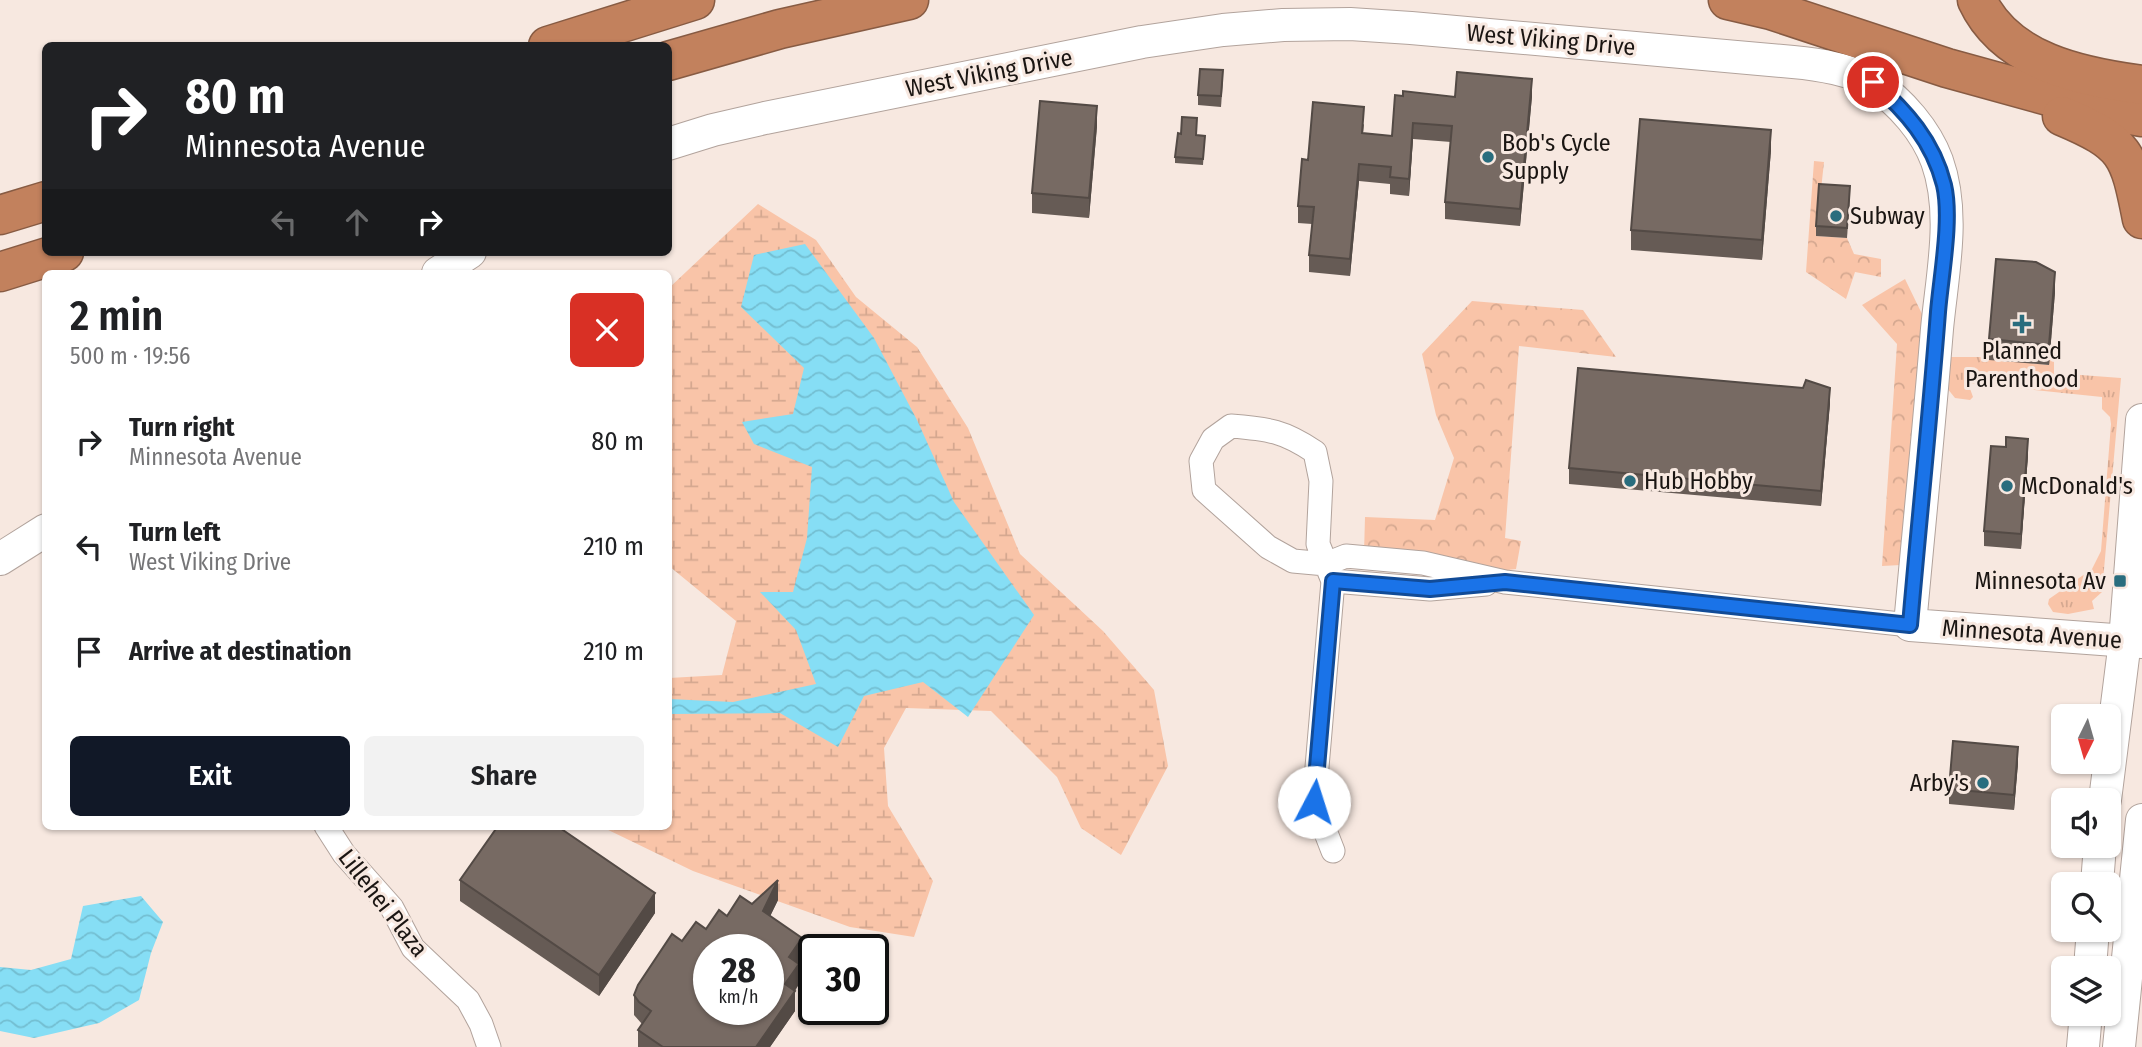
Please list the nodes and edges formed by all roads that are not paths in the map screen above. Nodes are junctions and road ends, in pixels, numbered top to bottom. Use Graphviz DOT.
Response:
graph roads {
  1 [pos="695,0"];
  2 [pos="909,0"];
  3 [pos="1728,0"];
  4 [pos="1985,13"];
  5 [pos="561,42"];
  6 [pos="672,60"];
  7 [pos="1947,68"];
  8 [pos="2142,85"];
  9 [pos="2142,117"];
  10 [pos="672,143"];
  11 [pos="42,202"];
  12 [pos="0,215"];
  13 [pos="2142,219"];
  14 [pos="51,256"];
  15 [pos="464,256"];
  16 [pos="443,270"];
  17 [pos="0,272"];
  18 [pos="2142,420"];
  19 [pos="42,533"];
  20 [pos="0,559"];
  21 [pos="1329,573"];
  22 [pos="1910,625"];
  23 [pos="2133,641"];
  24 [pos="2107,788"];
  25 [pos="2142,820"];
  26 [pos="329,830"];
  27 [pos="1333,851"];
  28 [pos="2139,878"];
  29 [pos="2085,1026"];
  30 [pos="489,1047"];
  31 [pos="2083,1047"];
  32 [pos="2119,1047"];
  1 -- 5 [label="highway"];
  2 -- 6 [label="highway"];
  3 -- 7 [label="highway"];
  4 -- 8 [label="highway"];
  7 -- 9 [label="highway"];
  7 -- 13 [label="highway"];
  10 -- 22 [label="street, West Viking Drive"];
  11 -- 12 [label="highway"];
  14 -- 17 [label="highway"];
  15 -- 16 [label="street"];
  18 -- 23 [label="street"];
  19 -- 20 [label="street"];
  21 -- 21 [label="street, Minnesota Avenue"];
  21 -- 22 [label="street, Minnesota Avenue"];
  21 -- 27 [label="street"];
  22 -- 23 [label="street, Minnesota Avenue"];
  23 -- 24 [label="street"];
  25 -- 28 [label="street"];
  26 -- 30 [label="street, Lillehei Plaza"];
  28 -- 32 [label="street"];
  29 -- 31 [label="street"];
}
